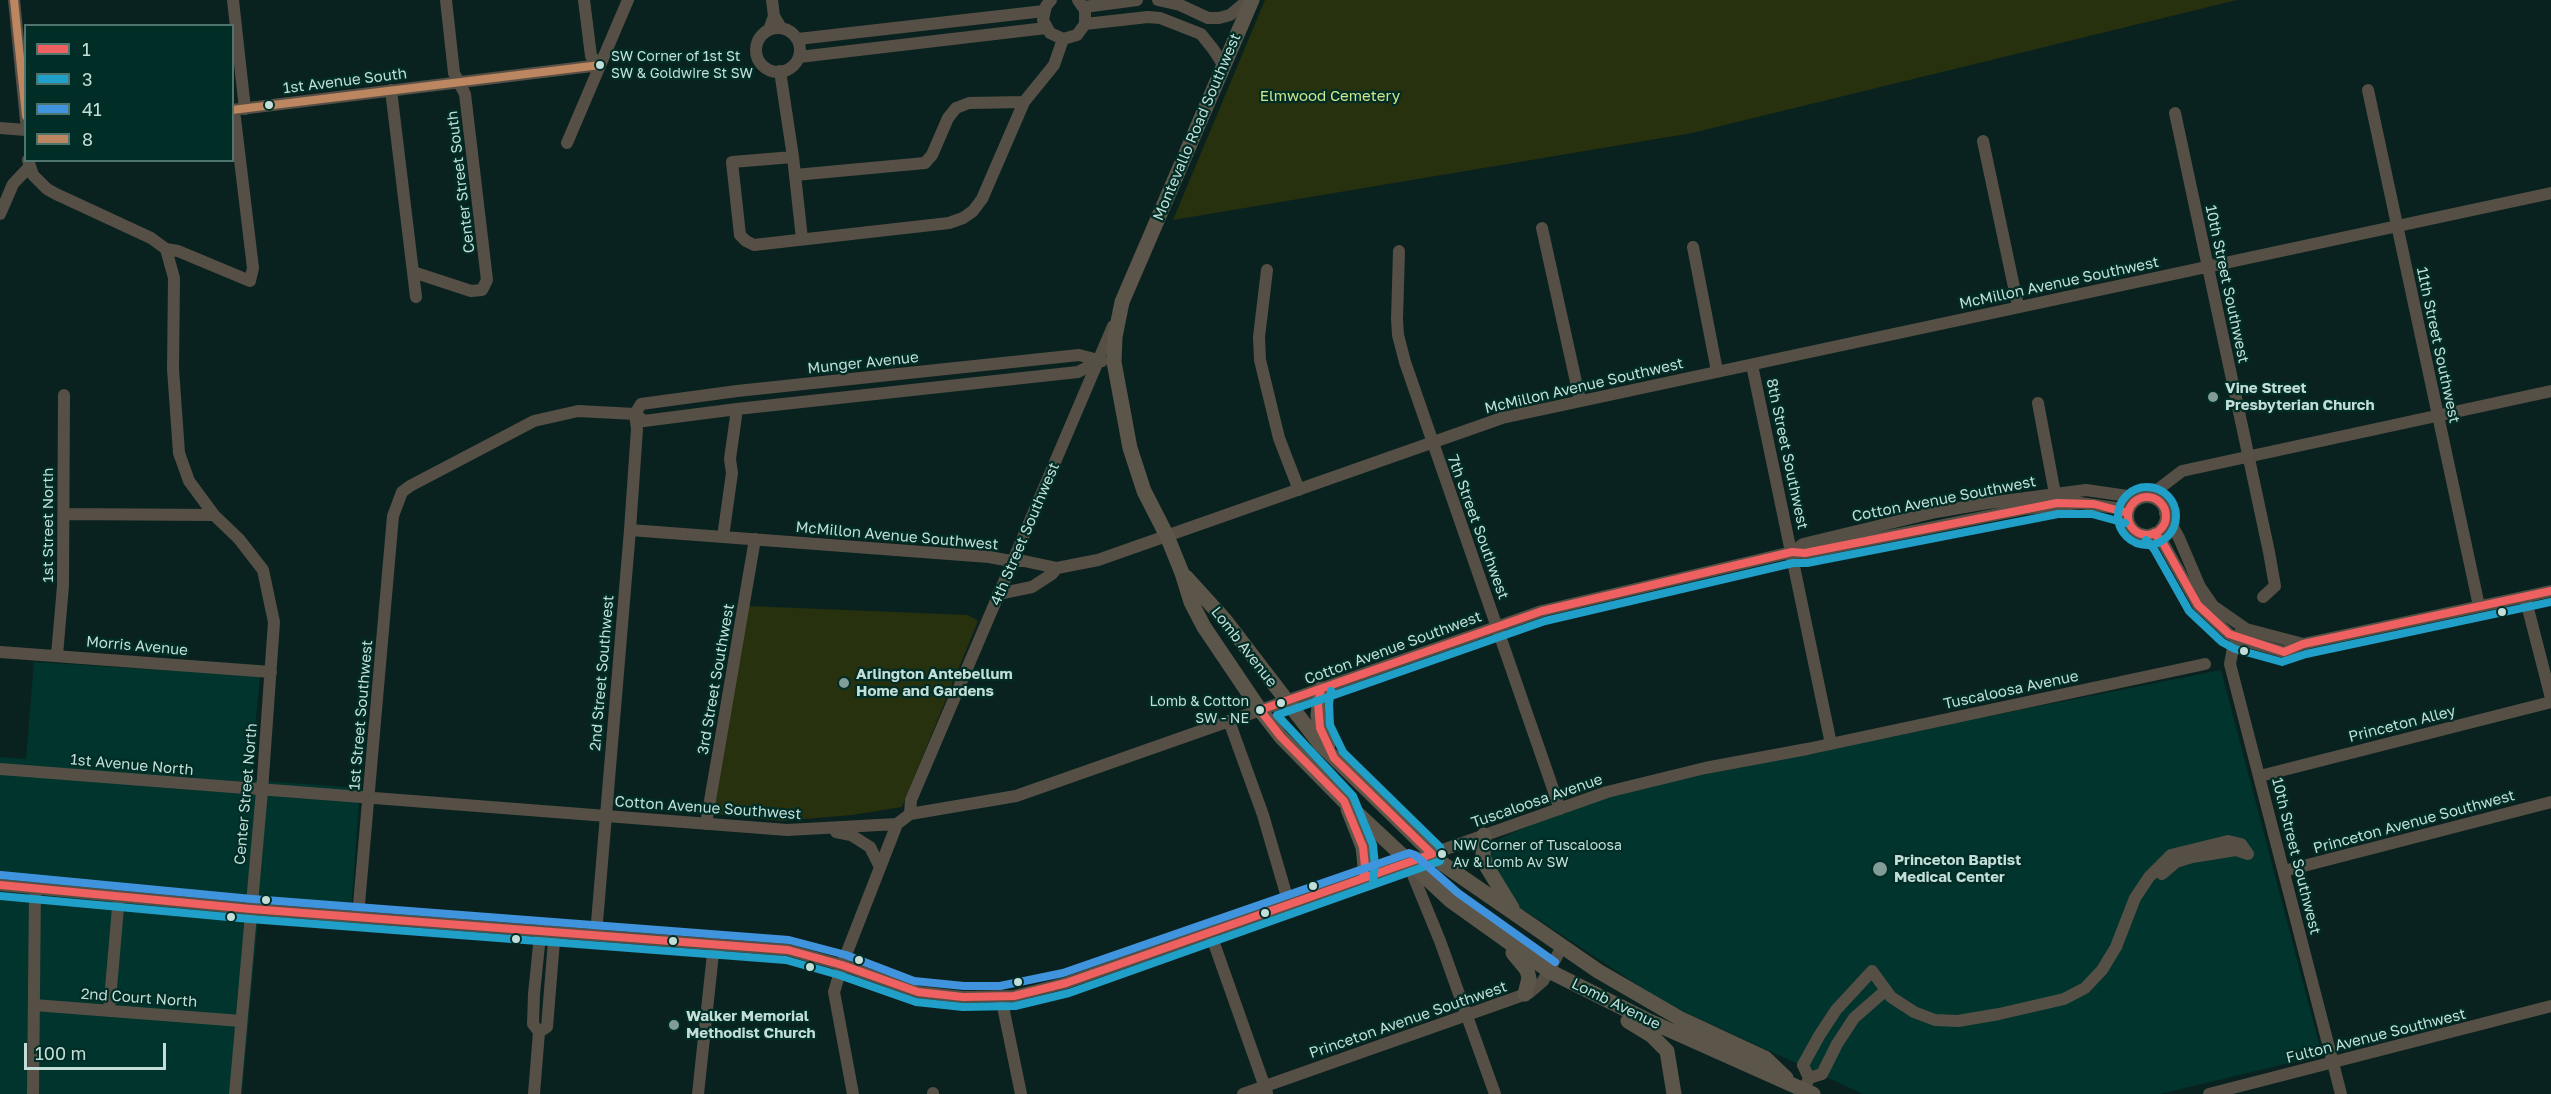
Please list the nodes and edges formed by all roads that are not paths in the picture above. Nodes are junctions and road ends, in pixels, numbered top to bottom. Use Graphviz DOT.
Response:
graph roads {
  1 [pos="14,0"];
  2 [pos="233,0"];
  3 [pos="446,0"];
  4 [pos="584,0"];
  5 [pos="628,0"];
  6 [pos="772,0"];
  7 [pos="1137,0"];
  8 [pos="1158,0"];
  9 [pos="1250,0"];
  10 [pos="1081,3"];
  11 [pos="1048,5"];
  12 [pos="234,24"];
  13 [pos="1085,24"];
  14 [pos="234,28"];
  15 [pos="1046,28"];
  16 [pos="775,29"];
  17 [pos="798,39"];
  18 [pos="1063,39"];
  19 [pos="799,57"];
  20 [pos="600,65"];
  21 [pos="1224,66"];
  22 [pos="780,71"];
  23 [pos="460,83"];
  24 [pos="391,90"];
  25 [pos="2368,90"];
  26 [pos="24,101"];
  27 [pos="1024,102"];
  28 [pos="237,110"];
  29 [pos="2175,114"];
  30 [pos="0,128"];
  31 [pos="24,130"];
  32 [pos="1983,141"];
  33 [pos="567,142"];
  34 [pos="793,157"];
  35 [pos="29,163"];
  36 [pos="795,175"];
  37 [pos="2551,194"];
  38 [pos="0,214"];
  39 [pos="2397,227"];
  40 [pos="1542,228"];
  41 [pos="801,239"];
  42 [pos="1693,247"];
  43 [pos="166,249"];
  44 [pos="1399,250"];
  45 [pos="2208,267"];
  46 [pos="1267,270"];
  47 [pos="413,272"];
  48 [pos="416,297"];
  49 [pos="1122,302"];
  50 [pos="2018,306"];
  51 [pos="1107,362"];
  52 [pos="1752,364"];
  53 [pos="942,369"];
  54 [pos="1717,371"];
  55 [pos="789,386"];
  56 [pos="945,386"];
  57 [pos="2551,391"];
  58 [pos="64,395"];
  59 [pos="1580,400"];
  60 [pos="792,403"];
  61 [pos="2038,403"];
  62 [pos="737,409"];
  63 [pos="635,414"];
  64 [pos="2438,416"];
  65 [pos="1431,441"];
  66 [pos="2249,457"];
  67 [pos="2188,471"];
  68 [pos="1299,490"];
  69 [pos="2145,497"];
  70 [pos="2056,498"];
  71 [pos="2164,510"];
  72 [pos="2128,513"];
  73 [pos="64,514"];
  74 [pos="214,515"];
  75 [pos="393,516"];
  76 [pos="630,531"];
  77 [pos="2154,533"];
  78 [pos="1167,536"];
  79 [pos="723,537"];
  80 [pos="756,540"];
  81 [pos="1792,552"];
  82 [pos="1011,561"];
  83 [pos="1057,568"];
  84 [pos="1182,573"];
  85 [pos="2551,591"];
  86 [pos="998,594"];
  87 [pos="2263,597"];
  88 [pos="2525,597"];
  89 [pos="2479,606"];
  90 [pos="1497,627"];
  91 [pos="2240,633"];
  92 [pos="0,652"];
  93 [pos="57,655"];
  94 [pos="2205,664"];
  95 [pos="271,672"];
  96 [pos="1321,689"];
  97 [pos="2551,700"];
  98 [pos="1287,701"];
  99 [pos="1260,710"];
  100 [pos="1229,721"];
  101 [pos="1831,744"];
  102 [pos="1334,758"];
  103 [pos="0,769"];
  104 [pos="2260,776"];
  105 [pos="262,791"];
  106 [pos="369,799"];
  107 [pos="1344,801"];
  108 [pos="2551,802"];
  109 [pos="1560,809"];
  110 [pos="910,814"];
  111 [pos="606,817"];
  112 [pos="706,824"];
  113 [pos="897,824"];
  114 [pos="823,828"];
  115 [pos="1484,835"];
  116 [pos="1432,854"];
  117 [pos="1408,863"];
  118 [pos="879,867"];
  119 [pos="2284,871"];
  120 [pos="1363,878"];
  121 [pos="0,885"];
  122 [pos="35,888"];
  123 [pos="119,896"];
  124 [pos="1290,904"];
  125 [pos="2132,908"];
  126 [pos="251,909"];
  127 [pos="358,916"];
  128 [pos="1517,916"];
  129 [pos="1490,929"];
  130 [pos="546,931"];
  131 [pos="1210,932"];
  132 [pos="596,934"];
  133 [pos="714,944"];
  134 [pos="1562,947"];
  135 [pos="842,965"];
  136 [pos="1549,971"];
  137 [pos="1585,989"];
  138 [pos="1886,990"];
  139 [pos="1525,994"];
  140 [pos="1001,997"];
  141 [pos="34,1005"];
  142 [pos="2551,1006"];
  143 [pos="109,1011"];
  144 [pos="1467,1014"];
  145 [pos="1832,1017"];
  146 [pos="241,1021"];
  147 [pos="1846,1030"];
  148 [pos="2333,1062"];
  149 [pos="1804,1088"];
  150 [pos="1267,1090"];
  151 [pos="33,1094"];
  152 [pos="235,1094"];
  153 [pos="534,1094"];
  154 [pos="698,1094"];
  155 [pos="853,1094"];
  156 [pos="1021,1094"];
  157 [pos="1243,1094"];
  158 [pos="1495,1094"];
  159 [pos="1674,1094"];
  160 [pos="2209,1094"];
  161 [pos="2341,1094"];
  1 -- 26 [label="street"];
  2 -- 12 [label="street"];
  3 -- 23 [label="street, Center Street South"];
  4 -- 20 [label="street"];
  5 -- 20 [label="street"];
  6 -- 16 [label="street"];
  7 -- 10 [label="street"];
  8 -- 9 [label="street"];
  9 -- 21 [label="main road, Montevallo Road Southwest"];
  10 -- 13 [label="street"];
  11 -- 15 [label="street"];
  11 -- 17 [label="street"];
  13 -- 18 [label="street"];
  13 -- 21 [label="street"];
  14 -- 28 [label="street"];
  15 -- 18 [label="street"];
  15 -- 19 [label="street"];
  16 -- 17 [label="street"];
  16 -- 22 [label="street"];
  17 -- 19 [label="street"];
  18 -- 27 [label="street"];
  19 -- 22 [label="street"];
  20 -- 23 [label="street, 1st Avenue South"];
  20 -- 33 [label="street"];
  21 -- 49 [label="main road, Montevallo Road Southwest"];
  22 -- 34 [label="street"];
  23 -- 24 [label="street, 1st Avenue South"];
  23 -- 47 [label="street, Center Street South"];
  24 -- 28 [label="street, 1st Avenue South"];
  24 -- 47 [label="street"];
  25 -- 39 [label="street, 11th Street Southwest"];
  27 -- 36 [label="street"];
  27 -- 41 [label="street"];
  28 -- 43 [label="street"];
  29 -- 45 [label="street, 10th Street Southwest"];
  30 -- 31 [label="street"];
  32 -- 50 [label="street"];
  34 -- 36 [label="street"];
  34 -- 41 [label="street"];
  35 -- 38 [label="street"];
  35 -- 43 [label="street"];
  36 -- 41 [label="street"];
  37 -- 39 [label="street, McMillon Avenue Southwest"];
  39 -- 45 [label="street, McMillon Avenue Southwest"];
  39 -- 64 [label="street, 11th Street Southwest"];
  40 -- 59 [label="street"];
  42 -- 54 [label="street"];
  43 -- 74 [label="street, Center Street North"];
  44 -- 65 [label="street, 7th Street Southwest"];
  45 -- 50 [label="street, McMillon Avenue Southwest"];
  45 -- 66 [label="street, 10th Street Southwest"];
  46 -- 68 [label="street"];
  47 -- 48 [label="street"];
  49 -- 51 [label="main road, Lomb Avenue"];
  50 -- 52 [label="street, McMillon Avenue Southwest"];
  51 -- 53 [label="street, Munger Avenue"];
  51 -- 56 [label="street, Munger Avenue"];
  51 -- 78 [label="main road, Lomb Avenue"];
  51 -- 82 [label="street, 4th Street Southwest"];
  52 -- 54 [label="street, McMillon Avenue Southwest"];
  52 -- 81 [label="street, 8th Street Southwest"];
  53 -- 55 [label="street, Munger Avenue"];
  53 -- 56 [label="street"];
  54 -- 59 [label="street, McMillon Avenue Southwest"];
  55 -- 60 [label="street"];
  55 -- 63 [label="street, Munger Avenue"];
  56 -- 60 [label="street, Munger Avenue"];
  57 -- 64 [label="street"];
  58 -- 73 [label="street, 1st Street North"];
  59 -- 65 [label="street, McMillon Avenue Southwest"];
  60 -- 62 [label="street, Munger Avenue"];
  61 -- 70 [label="street"];
  62 -- 63 [label="street, Munger Avenue"];
  62 -- 79 [label="street"];
  63 -- 75 [label="street, Munger Avenue"];
  63 -- 76 [label="street, 2nd Street Southwest"];
  64 -- 66 [label="street"];
  64 -- 89 [label="street, 11th Street Southwest"];
  65 -- 68 [label="street, McMillon Avenue Southwest"];
  65 -- 90 [label="street, 7th Street Southwest"];
  66 -- 67 [label="street"];
  66 -- 87 [label="street, 10th Street Southwest"];
  67 -- 69 [label="street"];
  67 -- 71 [label="street"];
  68 -- 78 [label="street, McMillon Avenue Southwest"];
  69 -- 70 [label="street, Cotton Avenue Southwest"];
  69 -- 71 [label="street"];
  69 -- 72 [label="street"];
  70 -- 72 [label="street, Cotton Avenue Southwest"];
  70 -- 81 [label="street, Cotton Avenue Southwest"];
  71 -- 77 [label="street"];
  71 -- 91 [label="street"];
  72 -- 77 [label="street"];
  73 -- 74 [label="street"];
  73 -- 93 [label="street, 1st Street North"];
  74 -- 95 [label="street, Center Street North"];
  75 -- 106 [label="street, 1st Street Southwest"];
  76 -- 79 [label="street, McMillon Avenue Southwest"];
  76 -- 111 [label="street, 2nd Street Southwest"];
  77 -- 91 [label="street"];
  78 -- 83 [label="street, McMillon Avenue Southwest"];
  78 -- 84 [label="main road, Lomb Avenue"];
  79 -- 80 [label="street, McMillon Avenue Southwest"];
  80 -- 82 [label="street, McMillon Avenue Southwest"];
  80 -- 112 [label="street, 3rd Street Southwest"];
  81 -- 90 [label="street, Cotton Avenue Southwest"];
  81 -- 101 [label="street, 8th Street Southwest"];
  82 -- 83 [label="street, McMillon Avenue Southwest"];
  82 -- 86 [label="street, 4th Street Southwest"];
  83 -- 86 [label="street"];
  84 -- 98 [label="main road, Lomb Avenue"];
  84 -- 99 [label="main road, Lomb Avenue"];
  85 -- 88 [label="street"];
  86 -- 110 [label="street, 4th Street Southwest"];
  88 -- 89 [label="street"];
  88 -- 97 [label="street"];
  89 -- 91 [label="street"];
  90 -- 96 [label="street, Cotton Avenue Southwest"];
  90 -- 109 [label="street, 7th Street Southwest"];
  91 -- 104 [label="street, 10th Street Southwest"];
  92 -- 93 [label="street, Morris Avenue"];
  93 -- 95 [label="street, Morris Avenue"];
  94 -- 101 [label="street, Tuscaloosa Avenue"];
  95 -- 105 [label="street, Center Street North"];
  96 -- 98 [label="street, Cotton Avenue Southwest"];
  96 -- 102 [label="main road"];
  97 -- 104 [label="street, Princeton Alley"];
  98 -- 99 [label="street, Cotton Avenue Southwest"];
  98 -- 102 [label="main road, Lomb Avenue"];
  99 -- 100 [label="street, Cotton Avenue Southwest"];
  99 -- 107 [label="main road, Lomb Avenue"];
  100 -- 110 [label="street, Cotton Avenue Southwest"];
  100 -- 124 [label="street"];
  101 -- 109 [label="street, Tuscaloosa Avenue"];
  102 -- 116 [label="main road, Lomb Avenue"];
  103 -- 105 [label="street, 1st Avenue North"];
  104 -- 119 [label="street, 10th Street Southwest"];
  105 -- 106 [label="street, Cotton Avenue Southwest"];
  105 -- 126 [label="street, Center Street North"];
  106 -- 111 [label="street, Cotton Avenue Southwest"];
  106 -- 127 [label="street, 1st Street Southwest"];
  107 -- 117 [label="main road, Lomb Avenue"];
  107 -- 120 [label="main road"];
  108 -- 119 [label="street, Princeton Avenue Southwest"];
  109 -- 115 [label="street, Tuscaloosa Avenue"];
  110 -- 113 [label="street, Cotton Avenue Southwest"];
  111 -- 112 [label="street, Cotton Avenue Southwest"];
  111 -- 132 [label="street, 2nd Street Southwest"];
  112 -- 114 [label="street, Cotton Avenue Southwest"];
  113 -- 114 [label="street, Cotton Avenue Southwest"];
  113 -- 118 [label="street"];
  114 -- 118 [label="street"];
  115 -- 116 [label="street, Tuscaloosa Avenue"];
  115 -- 128 [label="main road"];
  116 -- 117 [label="street, Tuscaloosa Avenue"];
  116 -- 128 [label="main road, Lomb Avenue"];
  117 -- 120 [label="street, Tuscaloosa Avenue"];
  117 -- 129 [label="main road, Lomb Avenue"];
  117 -- 144 [label="street"];
  118 -- 135 [label="street"];
  119 -- 148 [label="street, 10th Street Southwest"];
  120 -- 124 [label="street, Tuscaloosa Avenue"];
  121 -- 122 [label="street, Tuscaloosa Avenue"];
  122 -- 123 [label="street, Tuscaloosa Avenue"];
  122 -- 141 [label="street"];
  123 -- 126 [label="street, Tuscaloosa Avenue"];
  123 -- 143 [label="street"];
  124 -- 131 [label="street, Tuscaloosa Avenue"];
  125 -- 125 [label="street"];
  125 -- 138 [label="street"];
  126 -- 127 [label="street, Tuscaloosa Avenue"];
  126 -- 146 [label="street, Center Street North"];
  127 -- 130 [label="street, Tuscaloosa Avenue"];
  128 -- 134 [label="main road, Lomb Avenue"];
  129 -- 136 [label="main road, Lomb Avenue"];
  129 -- 139 [label="main road"];
  130 -- 132 [label="street, Tuscaloosa Avenue"];
  130 -- 153 [label="street"];
  131 -- 140 [label="street, Tuscaloosa Avenue"];
  131 -- 150 [label="street"];
  132 -- 133 [label="street, Tuscaloosa Avenue"];
  133 -- 135 [label="street, Tuscaloosa Avenue"];
  133 -- 154 [label="street"];
  134 -- 136 [label="street, Princeton Avenue Southwest"];
  134 -- 149 [label="main road, Lomb Avenue"];
  135 -- 140 [label="street, Tuscaloosa Avenue"];
  135 -- 155 [label="street"];
  136 -- 137 [label="main road, Lomb Avenue"];
  136 -- 139 [label="street, Princeton Avenue Southwest"];
  137 -- 149 [label="main road, Lomb Avenue"];
  137 -- 159 [label="main road"];
  138 -- 145 [label="street"];
  138 -- 147 [label="street"];
  139 -- 144 [label="street, Princeton Avenue Southwest"];
  140 -- 156 [label="street"];
  141 -- 143 [label="street, 2nd Court North"];
  141 -- 151 [label="street"];
  142 -- 148 [label="street, Fulton Avenue Southwest"];
  143 -- 146 [label="street, 2nd Court North"];
  144 -- 150 [label="street, Princeton Avenue Southwest"];
  144 -- 158 [label="street"];
  145 -- 147 [label="street"];
  145 -- 149 [label="street"];
  146 -- 152 [label="street, Center Street North"];
  147 -- 149 [label="street"];
  148 -- 160 [label="street, Fulton Avenue Southwest"];
  148 -- 161 [label="street, 10th Street Southwest"];
  150 -- 157 [label="street, Princeton Avenue Southwest"];
}
